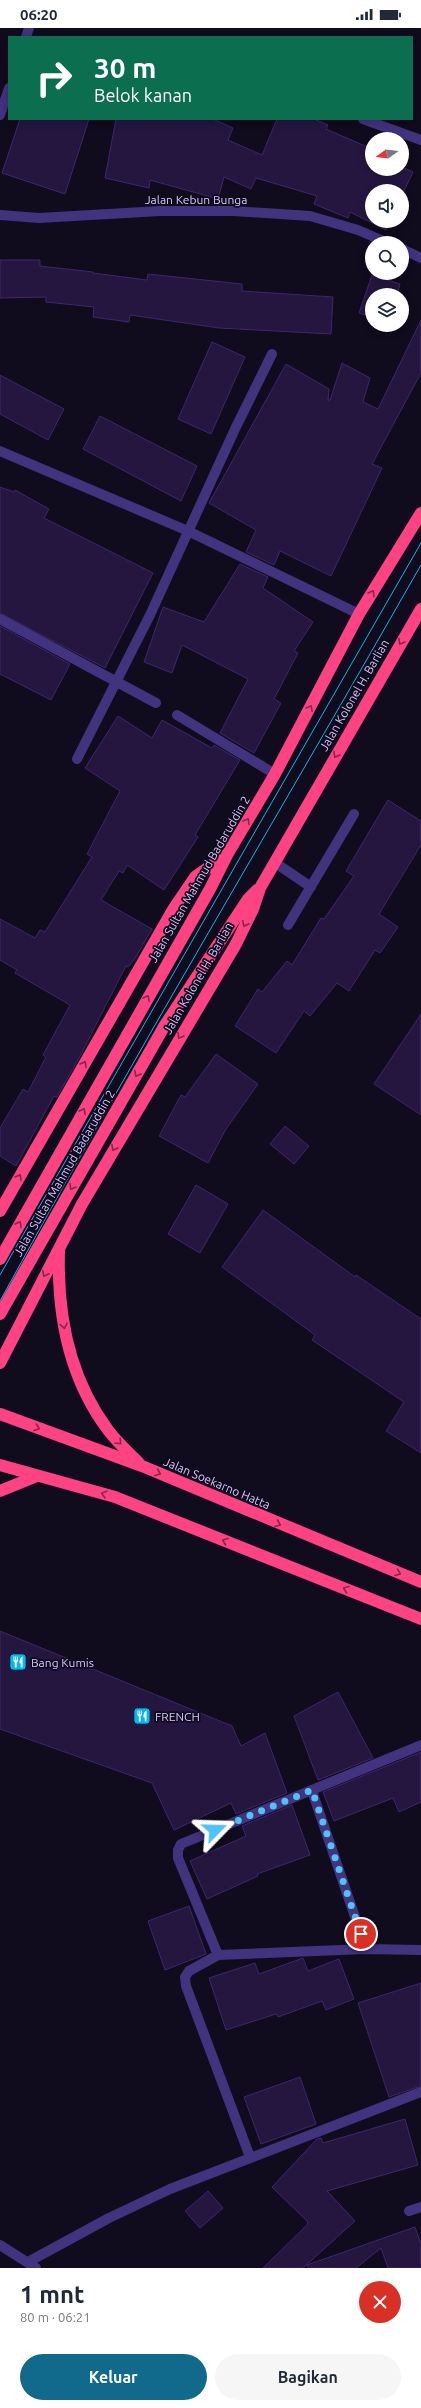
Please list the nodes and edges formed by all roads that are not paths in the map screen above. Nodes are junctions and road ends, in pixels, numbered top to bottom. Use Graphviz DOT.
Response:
graph roads {
  1 [pos="8,91"];
  2 [pos="0,115"];
  3 [pos="366,120"];
  4 [pos="421,140"];
  5 [pos="0,215"];
  6 [pos="372,236"];
  7 [pos="409,252"];
  8 [pos="421,258"];
  9 [pos="272,354"];
  10 [pos="0,451"];
  11 [pos="421,512"];
  12 [pos="188,531"];
  13 [pos="421,609"];
  14 [pos="359,614"];
  15 [pos="0,619"];
  16 [pos="116,681"];
  17 [pos="156,703"];
  18 [pos="177,715"];
  19 [pos="77,759"];
  20 [pos="275,774"];
  21 [pos="354,814"];
  22 [pos="226,855"];
  23 [pos="274,862"];
  24 [pos="312,887"];
  25 [pos="260,888"];
  26 [pos="288,926"];
  27 [pos="0,1211"];
  28 [pos="59,1246"];
  29 [pos="0,1259"];
  30 [pos="0,1314"];
  31 [pos="5,1344"];
  32 [pos="0,1363"];
  33 [pos="0,1414"];
  34 [pos="0,1465"];
  35 [pos="142,1466"];
  36 [pos="38,1476"];
  37 [pos="0,1490"];
  38 [pos="421,1582"];
  39 [pos="421,1619"];
  40 [pos="421,1745"];
  41 [pos="312,1790"];
  42 [pos="366,1949"];
  43 [pos="421,1950"];
  44 [pos="218,1955"];
  45 [pos="421,2092"];
  46 [pos="250,2157"];
  47 [pos="421,2207"];
  48 [pos="409,2211"];
  49 [pos="0,2245"];
  50 [pos="32,2265"];
  1 -- 2 [label="street"];
  3 -- 4 [label="street"];
  5 -- 6 [label="street, Jalan Kebun Bunga"];
  7 -- 8 [label="street"];
  9 -- 12 [label="street"];
  10 -- 12 [label="street"];
  14 -- 11 [label="highway, Jalan Sultan Mahmud Badaruddin 2, one-way"];
  12 -- 14 [label="street"];
  12 -- 16 [label="street"];
  13 -- 23 [label="highway, Jalan Kolonel H. Barlian, one-way"];
  20 -- 14 [label="highway, Jalan Sultan Mahmud Badaruddin 2, one-way"];
  15 -- 16 [label="street"];
  16 -- 17 [label="street"];
  16 -- 19 [label="street"];
  18 -- 20 [label="street"];
  22 -- 20 [label="highway, Jalan Sultan Mahmud Badaruddin 2, one-way"];
  21 -- 24 [label="street"];
  27 -- 22 [label="highway, one-way"];
  29 -- 22 [label="highway, Jalan Sultan Mahmud Badaruddin 2, one-way"];
  23 -- 24 [label="street"];
  23 -- 25 [label="highway, Jalan Kolonel H. Barlian"];
  24 -- 26 [label="street"];
  25 -- 28 [label="highway, Jalan Kolonel H. Barlian, one-way"];
  25 -- 30 [label="highway, Jalan Sultan Mahmud Badaruddin 2, one-way"];
  28 -- 31 [label="highway, Jalan Kolonel H. Barlian, one-way"];
  28 -- 35 [label="highway, one-way"];
  31 -- 32 [label="highway, Jalan Kolonel H. Barlian"];
  33 -- 35 [label="highway, Jalan Soekarno Hatta, one-way"];
  34 -- 36 [label="highway"];
  35 -- 38 [label="highway, Jalan Soekarno Hatta, one-way"];
  36 -- 37 [label="highway"];
  39 -- 36 [label="highway, one-way"];
  40 -- 41 [label="street"];
  41 -- 42 [label="street"];
  41 -- 44 [label="street"];
  42 -- 43 [label="street"];
  42 -- 44 [label="street"];
  44 -- 46 [label="street"];
  45 -- 46 [label="street"];
  46 -- 50 [label="street"];
  47 -- 48 [label="street"];
  49 -- 50 [label="street"];
}
